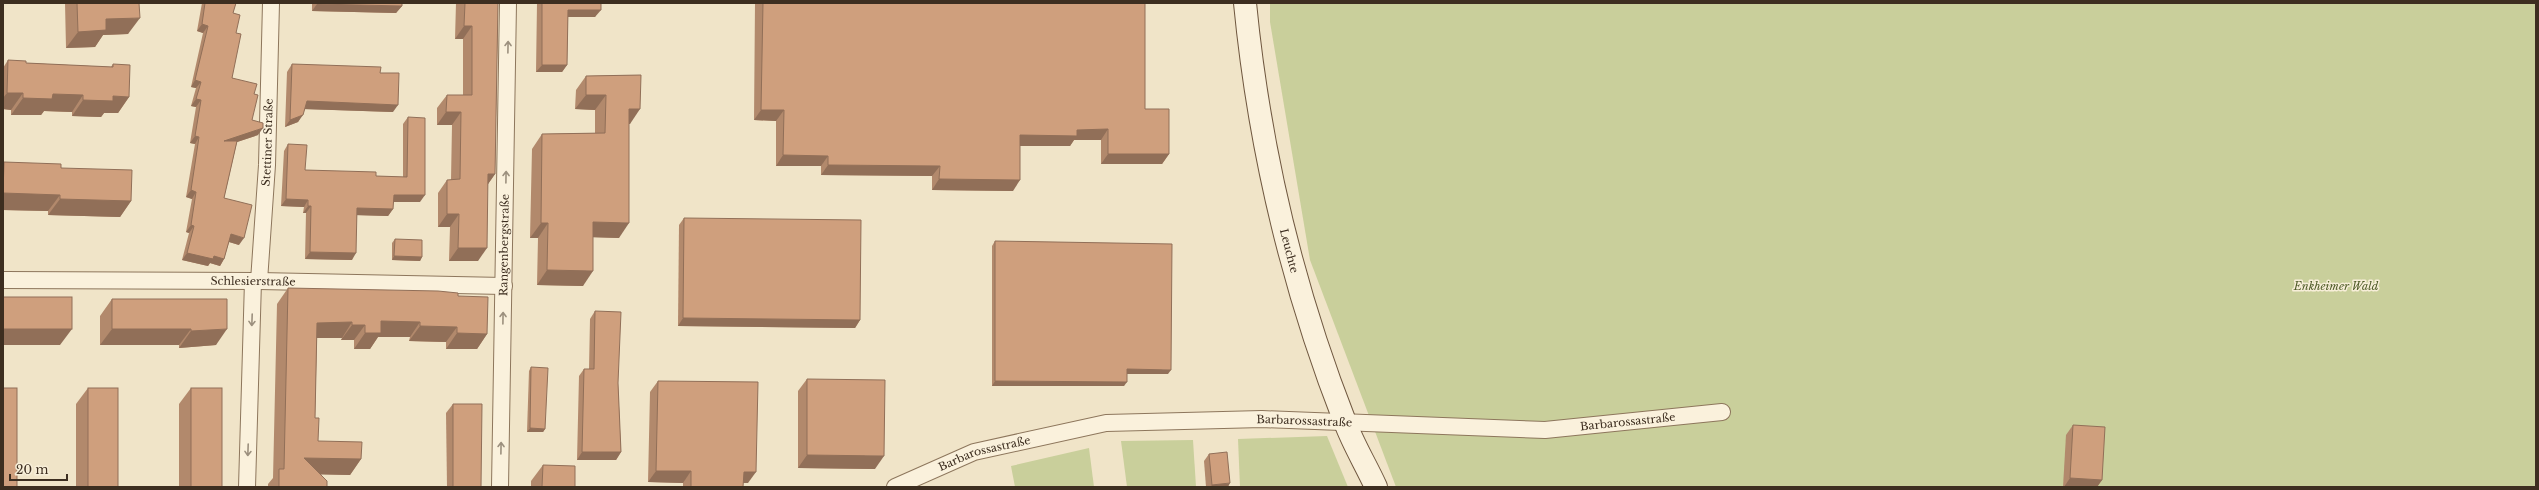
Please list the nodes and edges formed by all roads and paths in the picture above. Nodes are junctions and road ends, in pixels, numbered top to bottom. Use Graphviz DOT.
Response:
graph roads {
  1 [pos="271,3"];
  2 [pos="508,3"];
  3 [pos="1245,3"];
  4 [pos="3,280"];
  5 [pos="256,281"];
  6 [pos="504,286"];
  7 [pos="1722,412"];
  8 [pos="1345,423"];
  9 [pos="247,487"];
  10 [pos="500,487"];
  11 [pos="895,487"];
  12 [pos="1376,487"];
  1 -- 5 [label="street, Stettiner Straße"];
  6 -- 2 [label="street, Rangenbergstraße, one-way"];
  3 -- 8 [label="street, Leuchte"];
  4 -- 5 [label="street, Schlesierstraße"];
  5 -- 6 [label="street, Schlesierstraße"];
  5 -- 9 [label="street, Stettiner Straße, one-way"];
  10 -- 6 [label="street, Rangenbergstraße, one-way"];
  7 -- 8 [label="street, Barbarossastraße"];
  8 -- 11 [label="street, Barbarossastraße"];
  8 -- 12 [label="street, Leuchte"];
}
